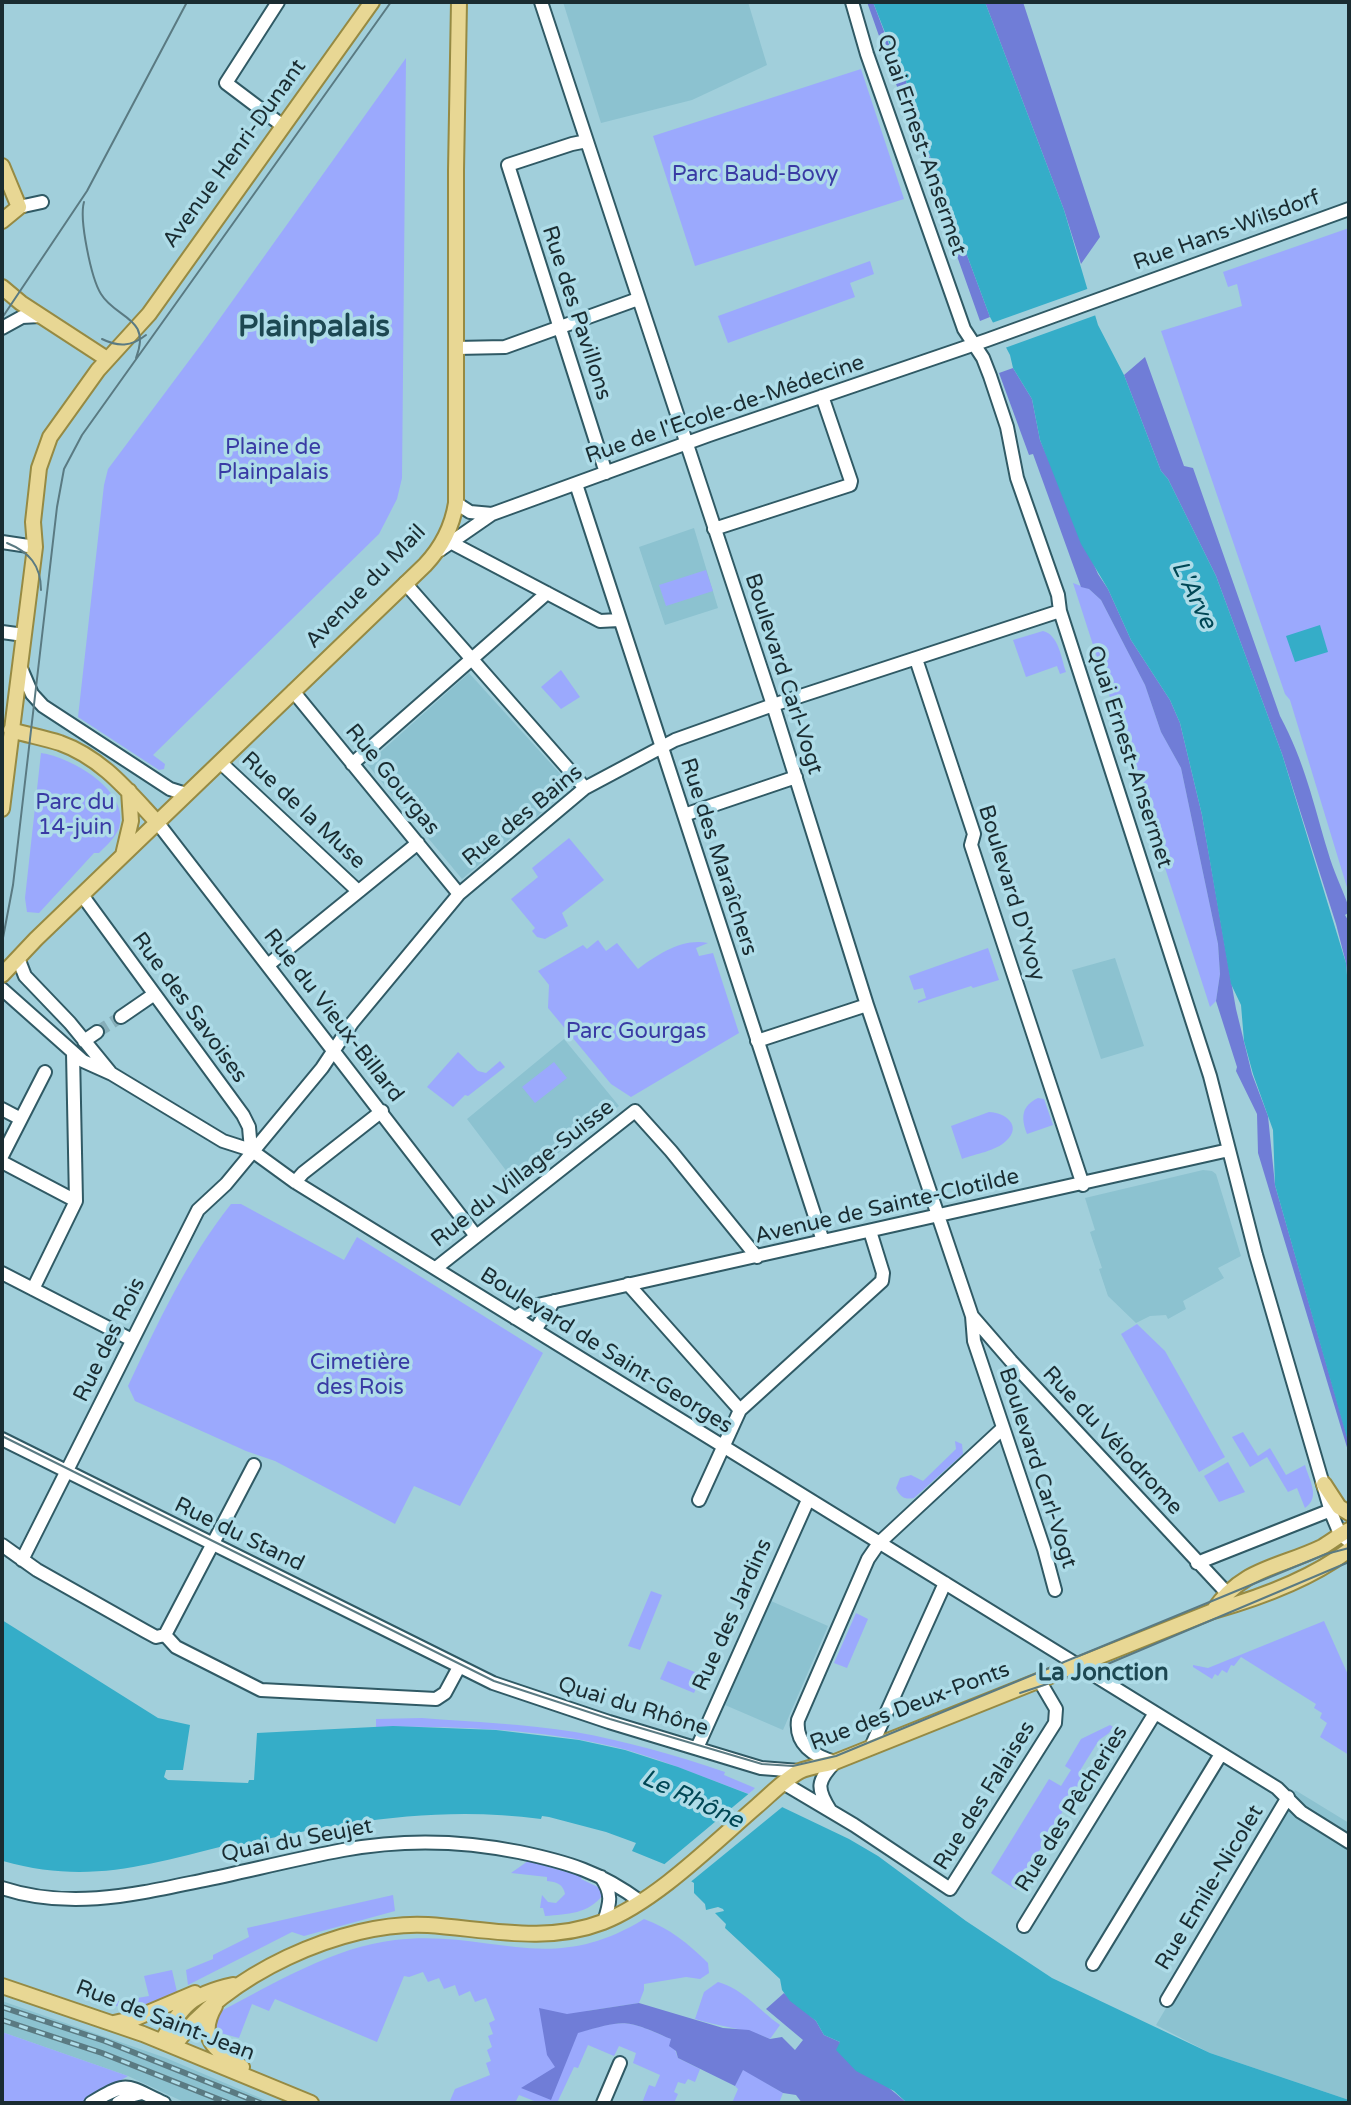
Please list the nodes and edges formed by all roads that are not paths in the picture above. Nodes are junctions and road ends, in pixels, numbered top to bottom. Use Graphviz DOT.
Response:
graph roads {
  1 [pos="278,2"];
  2 [pos="372,2"];
  3 [pos="459,2"];
  4 [pos="541,2"];
  5 [pos="852,2"];
  6 [pos="283,126"];
  7 [pos="587,141"];
  8 [pos="2,166"];
  9 [pos="42,202"];
  10 [pos="19,207"];
  11 [pos="1349,209"];
  12 [pos="2,221"];
  13 [pos="2,287"];
  14 [pos="638,299"];
  15 [pos="40,316"];
  16 [pos="560,327"];
  17 [pos="2,328"];
  18 [pos="987,340"];
  19 [pos="973,344"];
  20 [pos="456,348"];
  21 [pos="107,359"];
  22 [pos="822,396"];
  23 [pos="685,443"];
  24 [pos="606,473"];
  25 [pos="576,484"];
  26 [pos="456,503"];
  27 [pos="492,514"];
  28 [pos="714,529"];
  29 [pos="4,542"];
  30 [pos="35,547"];
  31 [pos="444,547"];
  32 [pos="405,583"];
  33 [pos="547,593"];
  34 [pos="1060,611"];
  35 [pos="619,620"];
  36 [pos="2,632"];
  37 [pos="24,635"];
  38 [pos="916,659"];
  39 [pos="472,660"];
  40 [pos="20,666"];
  41 [pos="293,691"];
  42 [pos="773,705"];
  43 [pos="7,729"];
  44 [pos="661,745"];
  45 [pos="220,762"];
  46 [pos="352,764"];
  47 [pos="796,777"];
  48 [pos="585,788"];
  49 [pos="129,791"];
  50 [pos="186,794"];
  51 [pos="2,809"];
  52 [pos="684,815"];
  53 [pos="157,822"];
  54 [pos="418,843"];
  55 [pos="123,855"];
  56 [pos="358,891"];
  57 [pos="459,894"];
  58 [pos="82,895"];
  59 [pos="18,958"];
  60 [pos="268,965"];
  61 [pos="2,975"];
  62 [pos="2,989"];
  63 [pos="153,995"];
  64 [pos="867,1005"];
  65 [pos="121,1017"];
  66 [pos="97,1032"];
  67 [pos="84,1041"];
  68 [pos="757,1041"];
  69 [pos="335,1050"];
  70 [pos="73,1053"];
  71 [pos="45,1072"];
  72 [pos="112,1074"];
  73 [pos="2,1109"];
  74 [pos="382,1111"];
  75 [pos="21,1119"];
  76 [pos="251,1150"];
  77 [pos="1229,1150"];
  78 [pos="2,1159"];
  79 [pos="295,1182"];
  80 [pos="1083,1185"];
  81 [pos="76,1201"];
  82 [pos="939,1217"];
  83 [pos="870,1231"];
  84 [pos="476,1236"];
  85 [pos="823,1241"];
  86 [pos="757,1257"];
  87 [pos="436,1268"];
  88 [pos="2,1273"];
  89 [pos="628,1284"];
  90 [pos="33,1289"];
  91 [pos="554,1301"];
  92 [pos="972,1316"];
  93 [pos="515,1318"];
  94 [pos="535,1330"];
  95 [pos="132,1340"];
  96 [pos="992,1341"];
  97 [pos="981,1359"];
  98 [pos="740,1410"];
  99 [pos="1003,1428"];
  100 [pos="2,1439"];
  101 [pos="722,1446"];
  102 [pos="254,1465"];
  103 [pos="67,1472"];
  104 [pos="1324,1484"];
  105 [pos="699,1500"];
  106 [pos="808,1500"];
  107 [pos="1331,1510"];
  108 [pos="1349,1513"];
  109 [pos="1346,1535"];
  110 [pos="879,1543"];
  111 [pos="214,1544"];
  112 [pos="2,1545"];
  113 [pos="1349,1550"];
  114 [pos="1349,1559"];
  115 [pos="22,1560"];
  116 [pos="1197,1563"];
  117 [pos="1328,1566"];
  118 [pos="945,1583"];
  119 [pos="1055,1590"];
  120 [pos="1226,1592"];
  121 [pos="1213,1611"];
  122 [pos="165,1635"];
  123 [pos="1077,1666"];
  124 [pos="459,1667"];
  125 [pos="1039,1680"];
  126 [pos="1155,1713"];
  127 [pos="871,1747"];
  128 [pos="697,1748"];
  129 [pos="1221,1754"];
  130 [pos="835,1762"];
  131 [pos="800,1771"];
  132 [pos="785,1784"];
  133 [pos="1288,1797"];
  134 [pos="830,1810"];
  135 [pos="1349,1842"];
  136 [pos="599,1875"];
  137 [pos="2,1888"];
  138 [pos="641,1902"];
  139 [pos="604,1922"];
  140 [pos="1024,1926"];
  141 [pos="1093,1964"];
  142 [pos="2,1986"];
  143 [pos="212,1995"];
  144 [pos="1167,2000"];
  145 [pos="113,2023"];
  146 [pos="168,2043"];
  147 [pos="620,2063"];
  148 [pos="268,2085"];
  149 [pos="142,2093"];
  150 [pos="91,2103"];
  151 [pos="118,2103"];
  152 [pos="164,2103"];
  153 [pos="311,2103"];
  154 [pos="603,2103"];
  1 -- 6 [label="street"];
  2 -- 6 [label="main road, Avenue Henri-Dunant"];
  3 -- 20 [label="main road, Avenue du Mail"];
  4 -- 7 [label="street, Boulevard Carl-Vogt"];
  5 -- 19 [label="street, Quai Ernest-Ansermet"];
  6 -- 21 [label="main road, Avenue Henri-Dunant"];
  7 -- 14 [label="street, Boulevard Carl-Vogt"];
  7 -- 16 [label="street, Rue des Pavillons"];
  8 -- 10 [label="main road"];
  9 -- 10 [label="street"];
  10 -- 12 [label="main road"];
  11 -- 18 [label="street, Rue Hans-Wilsdorf"];
  13 -- 15 [label="main road"];
  14 -- 16 [label="street"];
  14 -- 23 [label="street, Boulevard Carl-Vogt"];
  15 -- 17 [label="street"];
  15 -- 21 [label="main road"];
  16 -- 20 [label="street"];
  16 -- 24 [label="street, Rue des Pavillons"];
  18 -- 19 [label="street, Rue de l'Ecole-de-Médecine"];
  19 -- 22 [label="street, Rue de l'Ecole-de-Médecine"];
  19 -- 34 [label="street, Quai Ernest-Ansermet"];
  20 -- 26 [label="main road, Avenue du Mail"];
  21 -- 30 [label="main road, Avenue Henri-Dunant"];
  22 -- 23 [label="street, Rue de l'Ecole-de-Médecine"];
  22 -- 28 [label="street"];
  23 -- 24 [label="street, Rue de l'Ecole-de-Médecine"];
  23 -- 28 [label="street, Boulevard Carl-Vogt"];
  24 -- 25 [label="street, Rue de l'Ecole-de-Médecine"];
  25 -- 27 [label="street, Rue de l'Ecole-de-Médecine"];
  25 -- 35 [label="street, Rue des Maraîchers"];
  26 -- 27 [label="street"];
  26 -- 31 [label="main road, Avenue du Mail"];
  27 -- 31 [label="street, Rue de l'Ecole-de-Médecine"];
  28 -- 42 [label="street, Boulevard Carl-Vogt"];
  29 -- 30 [label="street"];
  30 -- 37 [label="main road, Avenue Henri-Dunant"];
  31 -- 32 [label="main road, Avenue du Mail"];
  31 -- 33 [label="street"];
  32 -- 39 [label="street"];
  32 -- 41 [label="main road, Avenue du Mail"];
  33 -- 35 [label="street"];
  33 -- 39 [label="street"];
  34 -- 38 [label="street, Rue des Bains"];
  34 -- 77 [label="street, Quai Ernest-Ansermet"];
  35 -- 44 [label="street, Rue des Maraîchers"];
  36 -- 37 [label="street"];
  37 -- 40 [label="main road, Avenue Henri-Dunant"];
  38 -- 42 [label="street, Rue des Bains"];
  38 -- 80 [label="street, Boulevard D'Yvoy"];
  39 -- 46 [label="street"];
  39 -- 48 [label="street"];
  40 -- 43 [label="main road, Avenue Henri-Dunant"];
  40 -- 50 [label="street"];
  41 -- 45 [label="main road, Avenue du Mail"];
  41 -- 46 [label="street, Rue Gourgas"];
  42 -- 44 [label="street, Rue des Bains"];
  42 -- 47 [label="street, Boulevard Carl-Vogt"];
  43 -- 49 [label="main road"];
  43 -- 51 [label="main road, Avenue Henri-Dunant"];
  44 -- 48 [label="street, Rue des Bains"];
  44 -- 52 [label="street, Rue des Maraîchers"];
  45 -- 50 [label="main road, Avenue du Mail"];
  45 -- 56 [label="street, Rue de la Muse"];
  46 -- 54 [label="street, Rue Gourgas"];
  47 -- 52 [label="street"];
  47 -- 64 [label="street, Boulevard Carl-Vogt"];
  48 -- 57 [label="street, Rue des Bains"];
  49 -- 53 [label="main road"];
  49 -- 55 [label="main road"];
  50 -- 53 [label="main road, Avenue du Mail"];
  52 -- 68 [label="street, Rue des Maraîchers"];
  53 -- 55 [label="main road, Avenue du Mail"];
  53 -- 60 [label="street, Rue du Vieux-Billard"];
  54 -- 56 [label="street"];
  54 -- 57 [label="street, Rue Gourgas"];
  55 -- 58 [label="main road, Avenue du Mail"];
  56 -- 60 [label="street"];
  57 -- 69 [label="street, Rue des Bains"];
  58 -- 59 [label="main road, Avenue du Mail"];
  58 -- 63 [label="street, Rue des Savoises"];
  59 -- 61 [label="main road, Avenue du Mail"];
  59 -- 67 [label="street"];
  60 -- 69 [label="street, Rue du Vieux-Billard"];
  62 -- 70 [label="street"];
  63 -- 65 [label="street"];
  63 -- 76 [label="street, Rue des Savoises"];
  64 -- 68 [label="street"];
  64 -- 82 [label="street, Boulevard Carl-Vogt"];
  66 -- 67 [label="street"];
  67 -- 72 [label="street"];
  68 -- 85 [label="street, Rue des Maraîchers"];
  69 -- 74 [label="street, Rue du Vieux-Billard"];
  69 -- 76 [label="street, Rue des Bains"];
  70 -- 72 [label="street"];
  70 -- 81 [label="street"];
  71 -- 75 [label="street"];
  72 -- 76 [label="street, Boulevard de Saint-Georges"];
  73 -- 75 [label="street"];
  74 -- 79 [label="street"];
  74 -- 84 [label="street, Rue du Vieux-Billard"];
  75 -- 78 [label="street"];
  76 -- 79 [label="street, Boulevard de Saint-Georges"];
  76 -- 95 [label="street, Rue des Rois"];
  77 -- 80 [label="street, Avenue de Sainte-Clotilde"];
  77 -- 104 [label="street, Quai Ernest-Ansermet"];
  78 -- 81 [label="street"];
  79 -- 87 [label="street, Boulevard de Saint-Georges"];
  80 -- 82 [label="street, Avenue de Sainte-Clotilde"];
  81 -- 90 [label="street"];
  82 -- 83 [label="street, Avenue de Sainte-Clotilde"];
  82 -- 92 [label="street, Boulevard Carl-Vogt"];
  83 -- 85 [label="street, Avenue de Sainte-Clotilde"];
  83 -- 98 [label="street"];
  84 -- 86 [label="street, Rue du Village-Suisse"];
  84 -- 87 [label="street, Rue du Village-Suisse"];
  85 -- 86 [label="street, Avenue de Sainte-Clotilde"];
  86 -- 89 [label="street, Avenue de Sainte-Clotilde"];
  87 -- 93 [label="street, Boulevard de Saint-Georges"];
  88 -- 90 [label="street"];
  89 -- 91 [label="street, Avenue de Sainte-Clotilde"];
  89 -- 98 [label="street"];
  90 -- 95 [label="street"];
  91 -- 93 [label="street, Avenue de Sainte-Clotilde"];
  91 -- 94 [label="street"];
  92 -- 96 [label="street, Rue du Vélodrome"];
  92 -- 97 [label="street, Boulevard Carl-Vogt"];
  93 -- 94 [label="street, Boulevard de Saint-Georges"];
  94 -- 101 [label="street, Boulevard de Saint-Georges"];
  95 -- 103 [label="street, Rue des Rois"];
  96 -- 97 [label="street, Boulevard Carl-Vogt"];
  96 -- 116 [label="street, Rue du Vélodrome"];
  97 -- 99 [label="street, Boulevard Carl-Vogt"];
  98 -- 101 [label="street"];
  99 -- 110 [label="street"];
  99 -- 119 [label="street, Boulevard Carl-Vogt"];
  100 -- 103 [label="street, Rue du Stand"];
  101 -- 105 [label="street"];
  101 -- 106 [label="street, Boulevard de Saint-Georges"];
  102 -- 111 [label="street"];
  103 -- 111 [label="street, Rue du Stand"];
  103 -- 115 [label="street, Rue des Rois"];
  104 -- 107 [label="street, Quai Ernest-Ansermet"];
  104 -- 108 [label="main road"];
  106 -- 110 [label="street, Boulevard de Saint-Georges"];
  106 -- 128 [label="street, Rue des Jardins"];
  107 -- 109 [label="street, Quai Ernest-Ansermet"];
  107 -- 116 [label="street"];
  109 -- 120 [label="main road"];
  110 -- 118 [label="street, Boulevard de Saint-Georges"];
  110 -- 130 [label="street"];
  111 -- 122 [label="street"];
  111 -- 124 [label="street, Rue du Stand"];
  112 -- 115 [label="street"];
  113 -- 117 [label="main road, Rue des Deux-Ponts"];
  114 -- 117 [label="street"];
  115 -- 122 [label="street"];
  116 -- 120 [label="street, Rue du Vélodrome"];
  117 -- 121 [label="main road, Rue des Deux-Ponts"];
  118 -- 123 [label="street, Boulevard de Saint-Georges"];
  118 -- 127 [label="street"];
  120 -- 121 [label="main road"];
  121 -- 123 [label="main road, Rue des Deux-Ponts"];
  122 -- 124 [label="street"];
  123 -- 125 [label="main road, Rue des Deux-Ponts"];
  123 -- 126 [label="street, Boulevard de Saint-Georges"];
  124 -- 128 [label="street, Quai du Rhône"];
  125 -- 127 [label="main road, Rue des Deux-Ponts"];
  125 -- 134 [label="street, Rue des Falaises"];
  126 -- 129 [label="street, Boulevard de Saint-Georges"];
  126 -- 140 [label="street, Rue des Pêcheries"];
  127 -- 130 [label="main road, Rue des Deux-Ponts"];
  128 -- 131 [label="street, Quai du Rhône"];
  129 -- 133 [label="street, Boulevard de Saint-Georges"];
  129 -- 141 [label="street"];
  130 -- 131 [label="main road, Rue des Deux-Ponts"];
  130 -- 134 [label="street"];
  131 -- 132 [label="main road"];
  132 -- 134 [label="street"];
  132 -- 138 [label="main road"];
  133 -- 135 [label="street, Boulevard de Saint-Georges"];
  133 -- 144 [label="street, Rue Emile-Nicolet"];
  136 -- 137 [label="street, Quai du Seujet"];
  136 -- 138 [label="street, Quai du Seujet"];
  136 -- 139 [label="street"];
  138 -- 139 [label="main road"];
  139 -- 143 [label="main road"];
  142 -- 145 [label="main road, Rue de Saint-Jean"];
  143 -- 145 [label="main road"];
  143 -- 146 [label="main road"];
  143 -- 148 [label="main road"];
  145 -- 146 [label="main road, Rue de Saint-Jean"];
  146 -- 148 [label="main road, Rue de Saint-Jean"];
  147 -- 154 [label="street"];
  148 -- 153 [label="main road, Rue de Saint-Jean"];
  149 -- 150 [label="street"];
  149 -- 151 [label="street"];
  149 -- 152 [label="street"];
}
